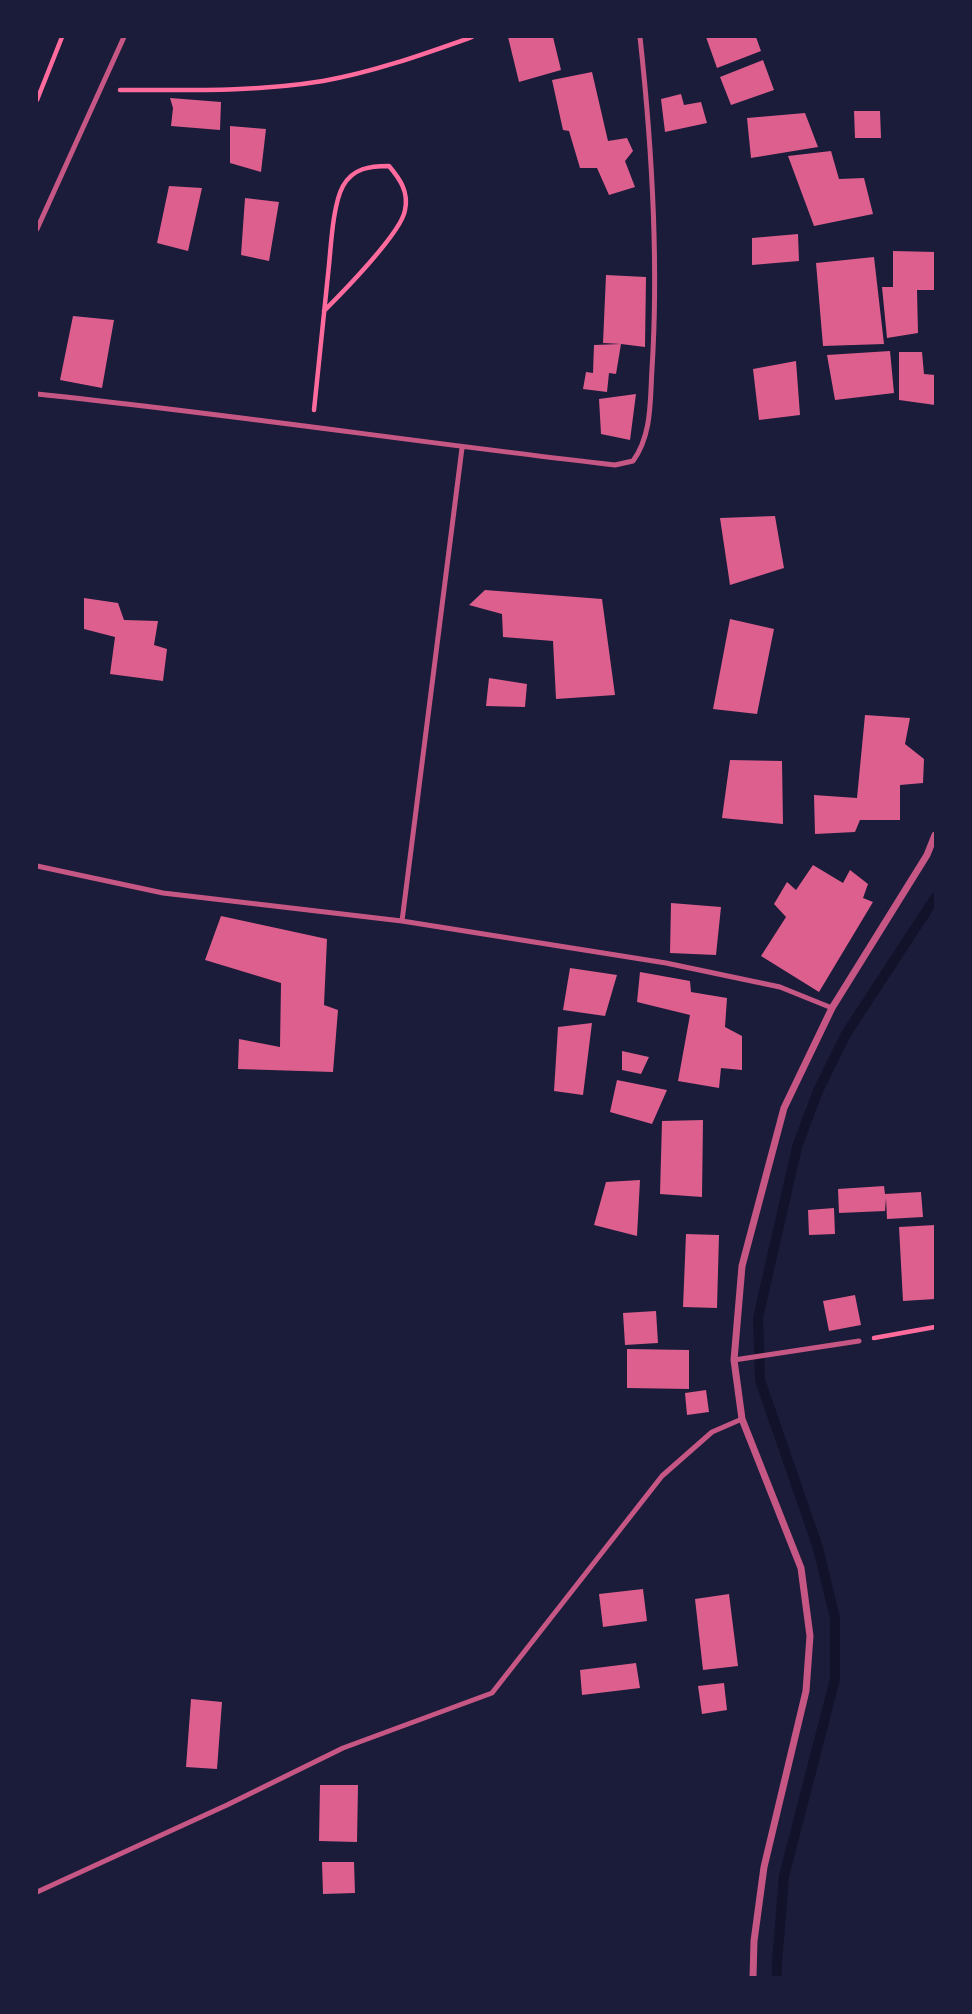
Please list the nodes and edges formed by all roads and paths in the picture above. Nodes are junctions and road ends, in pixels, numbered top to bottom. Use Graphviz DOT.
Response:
graph roads {
  1 [pos="62,37"];
  2 [pos="124,37"];
  3 [pos="472,37"];
  4 [pos="640,37"];
  5 [pos="102,90"];
  6 [pos="37,100"];
  7 [pos="37,229"];
  8 [pos="324,311"];
  9 [pos="37,394"];
  10 [pos="312,428"];
  11 [pos="462,448"];
  12 [pos="935,835"];
  13 [pos="37,866"];
  14 [pos="402,921"];
  15 [pos="832,1008"];
  16 [pos="935,1327"];
  17 [pos="859,1341"];
  18 [pos="734,1360"];
  19 [pos="742,1419"];
  20 [pos="37,1892"];
  21 [pos="753,1977"];
  1 -- 6 [label="path"];
  2 -- 5 [label="lane"];
  3 -- 5 [label="path"];
  4 -- 11 [label="lane"];
  5 -- 7 [label="lane"];
  8 -- 8 [label="path"];
  8 -- 10 [label="path"];
  9 -- 10 [label="lane"];
  10 -- 11 [label="lane"];
  11 -- 14 [label="lane"];
  12 -- 15 [label="street"];
  13 -- 14 [label="lane"];
  14 -- 15 [label="lane"];
  15 -- 18 [label="street"];
  16 -- 17 [label="path"];
  17 -- 18 [label="lane"];
  18 -- 19 [label="street"];
  19 -- 20 [label="lane"];
  19 -- 21 [label="street"];
}
